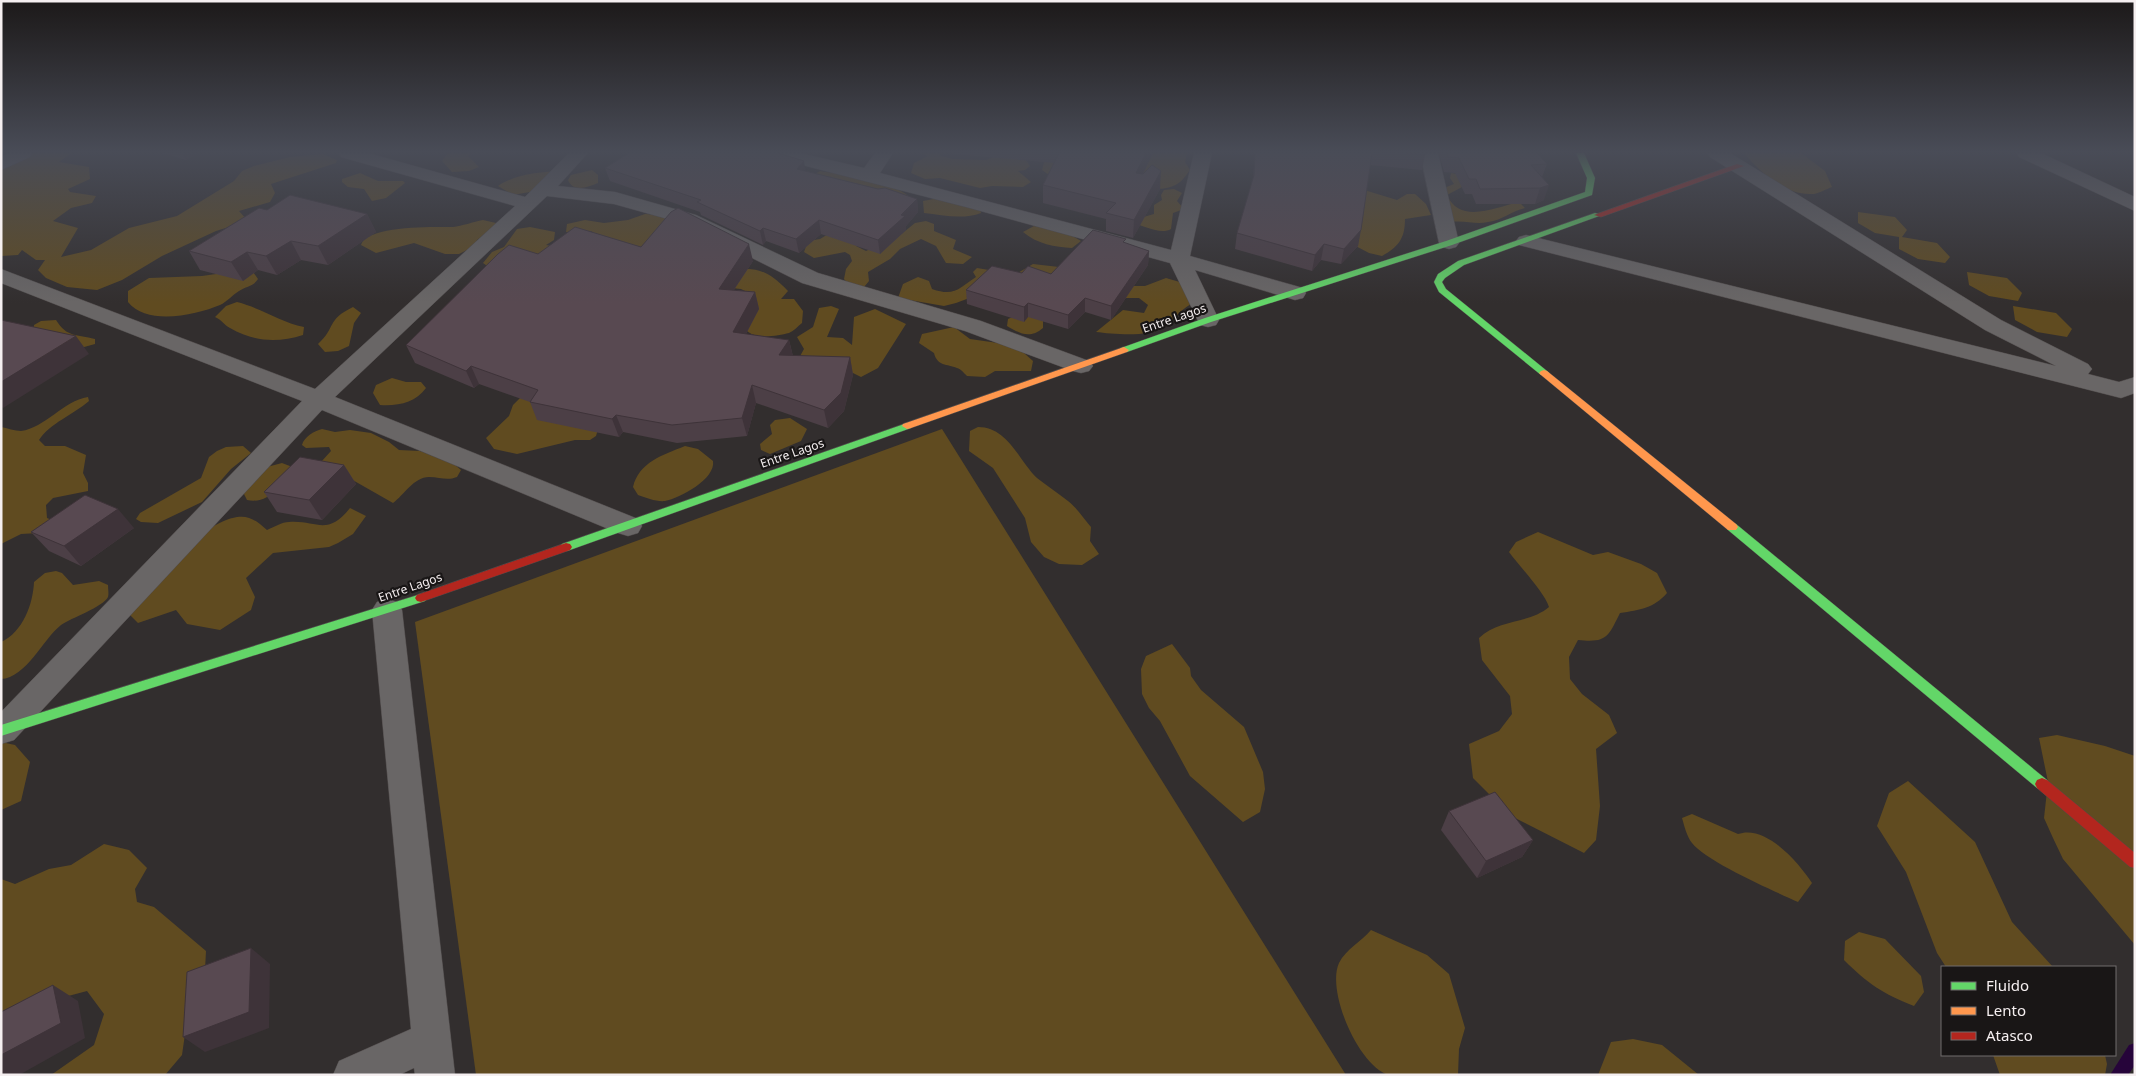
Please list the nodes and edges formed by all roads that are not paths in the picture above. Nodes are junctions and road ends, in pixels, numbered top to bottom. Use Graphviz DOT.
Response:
graph roads {
  1 [pos="529,203"];
  2 [pos="633,203"];
  3 [pos="974,203"];
  4 [pos="1192,203"];
  5 [pos="1440,203"];
  6 [pos="1560,203"];
  7 [pos="1634,203"];
  8 [pos="1799,203"];
  9 [pos="1526,241"];
  10 [pos="1449,243"];
  11 [pos="1179,258"];
  12 [pos="1,276"];
  13 [pos="1296,294"];
  14 [pos="1208,320"];
  15 [pos="1081,366"];
  16 [pos="2130,390"];
  17 [pos="318,399"];
  18 [pos="628,526"];
  19 [pos="387,610"];
  20 [pos="2,731"];
  21 [pos="2135,862"];
  22 [pos="433,1057"];
  23 [pos="353,1075"];
  1 -- 17 [label="street"];
  2 -- 15 [label="street"];
  3 -- 11 [label="street"];
  4 -- 11 [label="street"];
  5 -- 10 [label="street"];
  6 -- 10 [label="street, Entre Lagos"];
  7 -- 9 [label="street"];
  8 -- 16 [label="street"];
  9 -- 16 [label="street"];
  9 -- 21 [label="street"];
  10 -- 13 [label="street, Entre Lagos"];
  11 -- 13 [label="street"];
  11 -- 14 [label="street"];
  12 -- 17 [label="street"];
  13 -- 14 [label="street, Entre Lagos"];
  14 -- 15 [label="street, Entre Lagos"];
  15 -- 18 [label="street, Entre Lagos"];
  17 -- 18 [label="street"];
  17 -- 20 [label="street"];
  18 -- 19 [label="street, Entre Lagos"];
  19 -- 20 [label="street, Entre Lagos"];
  19 -- 22 [label="street"];
  22 -- 23 [label="street"];
}
